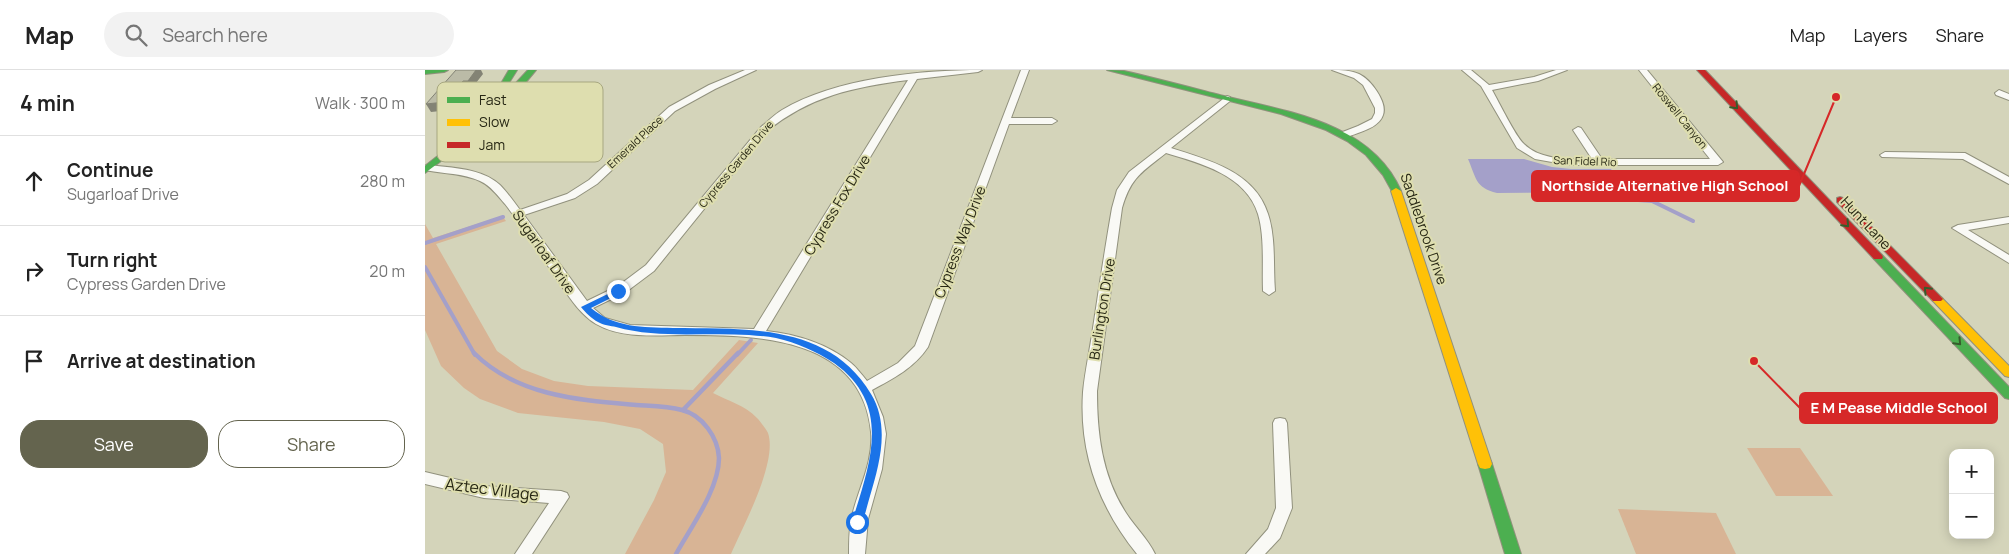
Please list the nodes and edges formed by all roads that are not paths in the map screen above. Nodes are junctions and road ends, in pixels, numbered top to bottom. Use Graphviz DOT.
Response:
graph roads {
  1 [pos="444,70"];
  2 [pos="513,70"];
  3 [pos="532,70"];
  4 [pos="752,70"];
  5 [pos="978,70"];
  6 [pos="1025,70"];
  7 [pos="1336,70"];
  8 [pos="1466,70"];
  9 [pos="1563,70"];
  10 [pos="1643,70"];
  11 [pos="1701,70"];
  12 [pos="1715,70"];
  13 [pos="1118,71"];
  14 [pos="425,72"];
  15 [pos="914,78"];
  16 [pos="506,82"];
  17 [pos="522,82"];
  18 [pos="1486,88"];
  19 [pos="2009,92"];
  20 [pos="2009,98"];
  21 [pos="1227,99"];
  22 [pos="1749,120"];
  23 [pos="1763,120"];
  24 [pos="1005,121"];
  25 [pos="1052,121"];
  26 [pos="1578,130"];
  27 [pos="1343,135"];
  28 [pos="1163,149"];
  29 [pos="1885,155"];
  30 [pos="437,160"];
  31 [pos="1599,162"];
  32 [pos="1718,162"];
  33 [pos="426,169"];
  34 [pos="2009,181"];
  35 [pos="518,214"];
  36 [pos="2009,220"];
  37 [pos="1866,245"];
  38 [pos="1884,246"];
  39 [pos="2009,260"];
  40 [pos="1269,291"];
  41 [pos="585,307"];
  42 [pos="759,332"];
  43 [pos="2009,373"];
  44 [pos="864,389"];
  45 [pos="2009,395"];
  46 [pos="1280,423"];
  47 [pos="425,478"];
  48 [pos="523,554"];
  49 [pos="857,554"];
  50 [pos="1147,554"];
  51 [pos="1253,554"];
  52 [pos="1513,554"];
  1 -- 14 [label="main road"];
  2 -- 16 [label="main road"];
  3 -- 17 [label="main road"];
  4 -- 35 [label="street, Emerald Place"];
  5 -- 15 [label="street, Cypress Garden Drive"];
  6 -- 24 [label="street, Cypress Way Drive"];
  7 -- 27 [label="street"];
  8 -- 18 [label="street, San Fidel Rio"];
  9 -- 18 [label="street"];
  10 -- 32 [label="street, Roswell Canyon"];
  11 -- 22 [label="main road, Hunt Lane, one-way"];
  12 -- 23 [label="main road, Hunt Lane"];
  13 -- 21 [label="main road, Saddlebrook Drive"];
  15 -- 41 [label="street, Cypress Garden Drive"];
  15 -- 42 [label="street, Cypress Fox Drive"];
  18 -- 31 [label="street, San Fidel Rio"];
  19 -- 20 [label="street"];
  21 -- 27 [label="main road, Saddlebrook Drive"];
  21 -- 28 [label="street, Burlington Drive"];
  22 -- 23 [label="main road"];
  22 -- 37 [label="main road, Hunt Lane, one-way"];
  23 -- 38 [label="main road, Hunt Lane"];
  24 -- 25 [label="street"];
  24 -- 44 [label="street, Cypress Way Drive"];
  26 -- 31 [label="street"];
  27 -- 52 [label="main road, Saddlebrook Drive"];
  28 -- 40 [label="street"];
  28 -- 50 [label="street, Burlington Drive"];
  29 -- 34 [label="street"];
  30 -- 33 [label="main road"];
  31 -- 32 [label="street, San Fidel Rio"];
  33 -- 35 [label="street, Sugarloaf Drive"];
  35 -- 41 [label="street, Sugarloaf Drive"];
  36 -- 39 [label="street"];
  37 -- 38 [label="main road"];
  37 -- 45 [label="main road, Hunt Lane, one-way"];
  43 -- 38 [label="main road, Hunt Lane, one-way"];
  41 -- 42 [label="street, Sugarloaf Drive"];
  42 -- 44 [label="street, Sugarloaf Drive"];
  44 -- 49 [label="street, Sugarloaf Drive"];
  46 -- 51 [label="street"];
  47 -- 48 [label="street, Aztec Village"];
}
